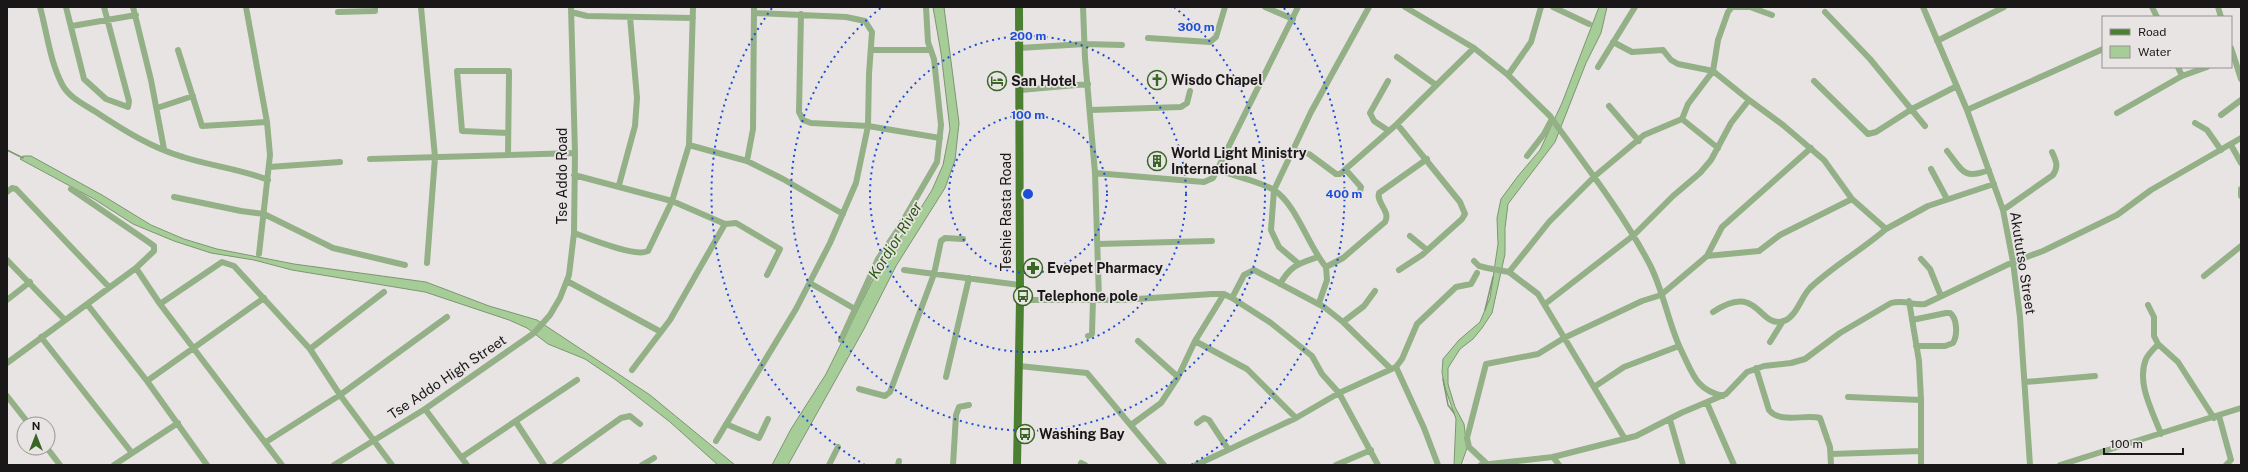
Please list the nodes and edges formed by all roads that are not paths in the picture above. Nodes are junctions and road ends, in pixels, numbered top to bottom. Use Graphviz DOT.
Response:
graph roads {
  1 [pos="40,7"];
  2 [pos="66,7"];
  3 [pos="104,7"];
  4 [pos="134,7"];
  5 [pos="246,7"];
  6 [pos="375,7"];
  7 [pos="421,7"];
  8 [pos="693,7"];
  9 [pos="926,7"];
  10 [pos="1019,7"];
  11 [pos="1084,7"];
  12 [pos="1225,7"];
  13 [pos="1265,7"];
  14 [pos="1298,7"];
  15 [pos="1370,7"];
  16 [pos="1406,7"];
  17 [pos="1541,7"];
  18 [pos="1554,7"];
  19 [pos="1634,7"];
  20 [pos="1733,7"];
  21 [pos="1923,7"];
  22 [pos="2152,7"];
  23 [pos="2001,8"];
  24 [pos="571,9"];
  25 [pos="755,10"];
  26 [pos="338,12"];
  27 [pos="1825,12"];
  28 [pos="801,14"];
  29 [pos="136,15"];
  30 [pos="1772,15"];
  31 [pos="2156,16"];
  32 [pos="630,17"];
  33 [pos="693,18"];
  34 [pos="106,19"];
  35 [pos="1293,19"];
  36 [pos="1589,24"];
  37 [pos="72,26"];
  38 [pos="1148,38"];
  39 [pos="1937,41"];
  40 [pos="1613,42"];
  41 [pos="1084,44"];
  42 [pos="1122,45"];
  43 [pos="1019,48"];
  44 [pos="1474,48"];
  45 [pos="2102,49"];
  46 [pos="178,50"];
  47 [pos="872,50"];
  48 [pos="929,50"];
  49 [pos="1397,57"];
  50 [pos="2232,58"];
  51 [pos="1598,67"];
  52 [pos="2178,68"];
  53 [pos="2204,68"];
  54 [pos="1713,71"];
  55 [pos="1508,75"];
  56 [pos="2182,76"];
  57 [pos="2241,79"];
  58 [pos="1388,81"];
  59 [pos="1814,81"];
  60 [pos="1088,84"];
  61 [pos="1436,84"];
  62 [pos="1957,86"];
  63 [pos="1020,90"];
  64 [pos="1190,91"];
  65 [pos="193,96"];
  66 [pos="1748,100"];
  67 [pos="2241,100"];
  68 [pos="1608,106"];
  69 [pos="157,108"];
  70 [pos="1912,109"];
  71 [pos="1091,110"];
  72 [pos="1967,110"];
  73 [pos="2117,113"];
  74 [pos="2221,115"];
  75 [pos="1682,119"];
  76 [pos="1553,121"];
  77 [pos="267,122"];
  78 [pos="2195,123"];
  79 [pos="1397,124"];
  80 [pos="868,126"];
  81 [pos="1925,126"];
  82 [pos="1389,131"];
  83 [pos="508,133"];
  84 [pos="940,138"];
  85 [pos="2241,138"];
  86 [pos="1639,141"];
  87 [pos="2231,145"];
  88 [pos="689,146"];
  89 [pos="1718,148"];
  90 [pos="1811,148"];
  91 [pos="164,149"];
  92 [pos="1293,149"];
  93 [pos="2221,150"];
  94 [pos="1947,151"];
  95 [pos="2052,152"];
  96 [pos="575,153"];
  97 [pos="508,155"];
  98 [pos="1527,156"];
  99 [pos="435,157"];
  100 [pos="370,159"];
  101 [pos="1427,159"];
  102 [pos="747,161"];
  103 [pos="340,162"];
  104 [pos="2241,163"];
  105 [pos="270,167"];
  106 [pos="1931,169"];
  107 [pos="1218,170"];
  108 [pos="1346,170"];
  109 [pos="1989,170"];
  110 [pos="1095,173"];
  111 [pos="574,174"];
  112 [pos="1595,176"];
  113 [pos="268,180"];
  114 [pos="1994,184"];
  115 [pos="618,185"];
  116 [pos="2241,189"];
  117 [pos="71,190"];
  118 [pos="1274,190"];
  119 [pos="7,192"];
  120 [pos="1356,195"];
  121 [pos="2241,196"];
  122 [pos="174,197"];
  123 [pos="1947,198"];
  124 [pos="1852,199"];
  125 [pos="672,201"];
  126 [pos="2003,210"];
  127 [pos="264,214"];
  128 [pos="844,214"];
  129 [pos="725,224"];
  130 [pos="1886,229"];
  131 [pos="574,233"];
  132 [pos="1410,236"];
  133 [pos="1634,236"];
  134 [pos="963,239"];
  135 [pos="1212,241"];
  136 [pos="1098,244"];
  137 [pos="1427,250"];
  138 [pos="2240,251"];
  139 [pos="259,254"];
  140 [pos="1707,256"];
  141 [pos="1318,257"];
  142 [pos="1921,259"];
  143 [pos="7,260"];
  144 [pos="1474,261"];
  145 [pos="2013,262"];
  146 [pos="427,263"];
  147 [pos="1299,264"];
  148 [pos="405,265"];
  149 [pos="1326,266"];
  150 [pos="136,268"];
  151 [pos="904,270"];
  152 [pos="1399,270"];
  153 [pos="1510,272"];
  154 [pos="1477,273"];
  155 [pos="934,274"];
  156 [pos="767,275"];
  157 [pos="2204,276"];
  158 [pos="969,278"];
  159 [pos="567,281"];
  160 [pos="30,282"];
  161 [pos="810,283"];
  162 [pos="1020,284"];
  163 [pos="1280,284"];
  164 [pos="109,287"];
  165 [pos="1374,291"];
  166 [pos="384,292"];
  167 [pos="1224,294"];
  168 [pos="1661,295"];
  169 [pos="1941,296"];
  170 [pos="264,298"];
  171 [pos="1232,298"];
  172 [pos="1096,299"];
  173 [pos="7,300"];
  174 [pos="1020,300"];
  175 [pos="1909,301"];
  176 [pos="1319,303"];
  177 [pos="87,304"];
  178 [pos="160,304"];
  179 [pos="1545,304"];
  180 [pos="2148,305"];
  181 [pos="855,310"];
  182 [pos="1713,312"];
  183 [pos="447,317"];
  184 [pos="65,320"];
  185 [pos="1912,320"];
  186 [pos="1783,321"];
  187 [pos="1343,322"];
  188 [pos="661,332"];
  189 [pos="534,333"];
  190 [pos="1088,336"];
  191 [pos="40,338"];
  192 [pos="1564,338"];
  193 [pos="841,340"];
  194 [pos="1138,341"];
  195 [pos="1195,341"];
  196 [pos="1770,342"];
  197 [pos="2158,344"];
  198 [pos="1679,346"];
  199 [pos="1916,346"];
  200 [pos="194,349"];
  201 [pos="310,349"];
  202 [pos="7,362"];
  203 [pos="1020,366"];
  204 [pos="1393,368"];
  205 [pos="1756,368"];
  206 [pos="632,370"];
  207 [pos="2095,376"];
  208 [pos="946,377"];
  209 [pos="1178,377"];
  210 [pos="577,380"];
  211 [pos="148,381"];
  212 [pos="2025,382"];
  213 [pos="1594,387"];
  214 [pos="859,389"];
  215 [pos="1339,393"];
  216 [pos="340,395"];
  217 [pos="7,396"];
  218 [pos="1723,396"];
  219 [pos="1848,397"];
  220 [pos="1921,400"];
  221 [pos="1707,403"];
  222 [pos="969,405"];
  223 [pos="2241,408"];
  224 [pos="425,409"];
  225 [pos="22,416"];
  226 [pos="2216,417"];
  227 [pos="1296,418"];
  228 [pos="768,419"];
  229 [pos="1670,420"];
  230 [pos="516,422"];
  231 [pos="1197,422"];
  232 [pos="178,423"];
  233 [pos="640,424"];
  234 [pos="726,424"];
  235 [pos="1131,425"];
  236 [pos="2161,434"];
  237 [pos="1625,439"];
  238 [pos="373,440"];
  239 [pos="716,441"];
  240 [pos="266,442"];
  241 [pos="838,447"];
  242 [pos="1228,449"];
  243 [pos="1371,450"];
  244 [pos="1920,451"];
  245 [pos="132,453"];
  246 [pos="1831,454"];
  247 [pos="53,456"];
  248 [pos="462,457"];
  249 [pos="1553,457"];
  250 [pos="654,458"];
  251 [pos="1484,464"];
  252 [pos="60,465"];
  253 [pos="114,465"];
  254 [pos="207,465"];
  255 [pos="282,465"];
  256 [pos="334,465"];
  257 [pos="392,465"];
  258 [pos="467,465"];
  259 [pos="544,465"];
  260 [pos="555,465"];
  261 [pos="642,465"];
  262 [pos="828,465"];
  263 [pos="953,465"];
  264 [pos="1017,465"];
  265 [pos="1164,465"];
  266 [pos="1196,465"];
  267 [pos="1336,465"];
  268 [pos="1378,465"];
  269 [pos="1438,465"];
  270 [pos="1559,465"];
  271 [pos="1683,465"];
  272 [pos="1734,465"];
  273 [pos="1831,465"];
  274 [pos="1921,465"];
  275 [pos="2030,465"];
  276 [pos="2060,465"];
  277 [pos="2226,465"];
  1 -- 91 [label="street"];
  2 -- 37 [label="street"];
  3 -- 34 [label="street"];
  4 -- 29 [label="street"];
  5 -- 77 [label="street"];
  6 -- 26 [label="street"];
  7 -- 99 [label="street"];
  8 -- 33 [label="street"];
  9 -- 48 [label="street"];
  10 -- 43 [label="main road, Teshie Rasta Road"];
  11 -- 41 [label="street"];
  12 -- 38 [label="street"];
  13 -- 35 [label="street"];
  14 -- 35 [label="street"];
  15 -- 92 [label="street"];
  16 -- 44 [label="street"];
  17 -- 55 [label="street"];
  18 -- 36 [label="street"];
  19 -- 40 [label="street"];
  20 -- 30 [label="street"];
  20 -- 54 [label="street"];
  21 -- 39 [label="street, Akututso Street"];
  22 -- 31 [label="street"];
  23 -- 39 [label="street"];
  24 -- 32 [label="street"];
  24 -- 96 [label="street, Tse Addo Road"];
  25 -- 28 [label="street"];
  25 -- 102 [label="street"];
  27 -- 70 [label="street"];
  28 -- 47 [label="street"];
  28 -- 80 [label="street"];
  29 -- 34 [label="street"];
  29 -- 69 [label="street"];
  32 -- 33 [label="street"];
  32 -- 115 [label="street"];
  33 -- 88 [label="street"];
  34 -- 37 [label="street"];
  34 -- 37 [label="street"];
  35 -- 107 [label="street"];
  39 -- 62 [label="street, Akututso Street"];
  40 -- 51 [label="street"];
  40 -- 54 [label="street"];
  41 -- 42 [label="street"];
  41 -- 43 [label="street"];
  41 -- 60 [label="street"];
  43 -- 63 [label="main road, Teshie Rasta Road"];
  44 -- 55 [label="street"];
  44 -- 61 [label="street"];
  45 -- 72 [label="street"];
  46 -- 65 [label="street"];
  47 -- 48 [label="street"];
  47 -- 80 [label="street"];
  48 -- 84 [label="street"];
  49 -- 61 [label="street"];
  50 -- 57 [label="street"];
  52 -- 56 [label="street"];
  53 -- 56 [label="street"];
  54 -- 66 [label="street"];
  54 -- 75 [label="street"];
  55 -- 76 [label="street"];
  56 -- 73 [label="street"];
  58 -- 82 [label="street"];
  59 -- 70 [label="street"];
  60 -- 63 [label="street"];
  60 -- 71 [label="street"];
  61 -- 79 [label="street"];
  62 -- 70 [label="street"];
  62 -- 72 [label="street, Akututso Street"];
  63 -- 162 [label="main road, Teshie Rasta Road"];
  64 -- 71 [label="street"];
  65 -- 69 [label="street"];
  65 -- 77 [label="street"];
  66 -- 89 [label="street"];
  66 -- 90 [label="street"];
  67 -- 74 [label="street"];
  68 -- 86 [label="street"];
  69 -- 91 [label="street"];
  70 -- 81 [label="street"];
  71 -- 110 [label="street"];
  72 -- 109 [label="street, Akututso Street"];
  75 -- 86 [label="street"];
  75 -- 89 [label="street"];
  76 -- 98 [label="street"];
  76 -- 112 [label="street"];
  77 -- 105 [label="street"];
  78 -- 93 [label="street"];
  79 -- 82 [label="street"];
  79 -- 101 [label="street"];
  80 -- 84 [label="street"];
  80 -- 128 [label="street"];
  82 -- 108 [label="street"];
  83 -- 83 [label="street"];
  83 -- 97 [label="street"];
  84 -- 181 [label="street"];
  85 -- 87 [label="street"];
  86 -- 112 [label="street"];
  87 -- 93 [label="street"];
  87 -- 104 [label="street"];
  88 -- 102 [label="street"];
  88 -- 125 [label="street"];
  89 -- 133 [label="street"];
  90 -- 124 [label="street"];
  90 -- 140 [label="street"];
  91 -- 113 [label="street"];
  92 -- 108 [label="street"];
  92 -- 118 [label="street"];
  93 -- 145 [label="street"];
  94 -- 109 [label="street"];
  95 -- 126 [label="street"];
  96 -- 97 [label="street"];
  96 -- 111 [label="street, Tse Addo Road"];
  97 -- 99 [label="street"];
  99 -- 100 [label="street"];
  99 -- 146 [label="street"];
  101 -- 137 [label="street"];
  101 -- 149 [label="street"];
  102 -- 128 [label="street"];
  103 -- 105 [label="street"];
  105 -- 113 [label="street"];
  106 -- 123 [label="street"];
  107 -- 110 [label="street"];
  107 -- 118 [label="street"];
  108 -- 120 [label="street"];
  109 -- 114 [label="street, Akututso Street"];
  110 -- 136 [label="street"];
  111 -- 115 [label="street"];
  111 -- 131 [label="street, Tse Addo Road"];
  112 -- 133 [label="street"];
  112 -- 153 [label="street"];
  113 -- 127 [label="street"];
  114 -- 123 [label="street"];
  114 -- 126 [label="street, Akututso Street"];
  115 -- 125 [label="street"];
  116 -- 121 [label="street"];
  117 -- 150 [label="street"];
  118 -- 141 [label="street"];
  118 -- 147 [label="street"];
  119 -- 164 [label="street"];
  122 -- 127 [label="street"];
  123 -- 130 [label="street"];
  124 -- 130 [label="street"];
  124 -- 140 [label="street"];
  125 -- 129 [label="street"];
  125 -- 131 [label="street"];
  126 -- 145 [label="street, Akututso Street"];
  127 -- 139 [label="street"];
  127 -- 148 [label="street"];
  128 -- 161 [label="street"];
  129 -- 156 [label="street"];
  129 -- 188 [label="street"];
  130 -- 186 [label="street"];
  131 -- 159 [label="street, Tse Addo Road"];
  132 -- 137 [label="street"];
  133 -- 168 [label="street"];
  133 -- 179 [label="street"];
  134 -- 155 [label="street"];
  135 -- 136 [label="street"];
  136 -- 172 [label="street"];
  137 -- 152 [label="street"];
  138 -- 157 [label="street"];
  140 -- 168 [label="street"];
  141 -- 147 [label="street"];
  141 -- 149 [label="street"];
  142 -- 169 [label="street"];
  143 -- 160 [label="street"];
  144 -- 153 [label="street"];
  145 -- 169 [label="street"];
  145 -- 212 [label="street, Akututso Street"];
  147 -- 163 [label="street"];
  149 -- 176 [label="street"];
  150 -- 164 [label="street"];
  150 -- 178 [label="street"];
  151 -- 155 [label="street"];
  153 -- 179 [label="street"];
  154 -- 204 [label="street"];
  155 -- 158 [label="street"];
  155 -- 214 [label="street"];
  158 -- 162 [label="street"];
  158 -- 208 [label="street"];
  159 -- 188 [label="street"];
  159 -- 189 [label="street, Tse Addo Road"];
  160 -- 173 [label="street"];
  160 -- 184 [label="street"];
  161 -- 181 [label="street"];
  161 -- 234 [label="street"];
  162 -- 174 [label="main road, Teshie Rasta Road"];
  163 -- 171 [label="street"];
  163 -- 176 [label="street"];
  164 -- 177 [label="street"];
  165 -- 187 [label="street"];
  166 -- 201 [label="street"];
  167 -- 171 [label="street"];
  167 -- 172 [label="street"];
  167 -- 195 [label="street"];
  168 -- 192 [label="street"];
  168 -- 198 [label="street"];
  169 -- 175 [label="street"];
  170 -- 178 [label="street"];
  170 -- 200 [label="street"];
  170 -- 201 [label="street"];
  171 -- 215 [label="street"];
  172 -- 174 [label="street"];
  172 -- 190 [label="street"];
  174 -- 203 [label="main road, Teshie Rasta Road"];
  175 -- 185 [label="street"];
  175 -- 205 [label="street"];
  176 -- 187 [label="street"];
  177 -- 184 [label="street"];
  177 -- 211 [label="street"];
  178 -- 200 [label="street"];
  179 -- 192 [label="street"];
  180 -- 197 [label="street"];
  181 -- 193 [label="street"];
  182 -- 186 [label="street"];
  183 -- 216 [label="street"];
  184 -- 191 [label="street"];
  185 -- 199 [label="street"];
  185 -- 199 [label="street"];
  186 -- 196 [label="street"];
  187 -- 204 [label="street"];
  188 -- 206 [label="street"];
  189 -- 224 [label="street, Tse Addo High Street"];
  191 -- 202 [label="street"];
  191 -- 245 [label="street"];
  192 -- 213 [label="street"];
  192 -- 251 [label="street"];
  194 -- 209 [label="street"];
  195 -- 209 [label="street"];
  195 -- 227 [label="street"];
  197 -- 226 [label="street"];
  197 -- 236 [label="street"];
  198 -- 213 [label="street"];
  198 -- 218 [label="street"];
  199 -- 220 [label="street"];
  200 -- 211 [label="street"];
  200 -- 240 [label="street"];
  201 -- 216 [label="street"];
  203 -- 235 [label="street"];
  203 -- 264 [label="main road, Teshie Rasta Road"];
  204 -- 215 [label="street"];
  204 -- 269 [label="street"];
  205 -- 218 [label="street"];
  205 -- 246 [label="street"];
  207 -- 212 [label="street"];
  209 -- 235 [label="street"];
  210 -- 230 [label="street"];
  211 -- 232 [label="street"];
  212 -- 275 [label="street, Akututso Street"];
  213 -- 237 [label="street"];
  215 -- 227 [label="street"];
  215 -- 243 [label="street"];
  216 -- 238 [label="street"];
  216 -- 240 [label="street"];
  217 -- 225 [label="street"];
  218 -- 221 [label="street"];
  219 -- 220 [label="street"];
  220 -- 244 [label="street"];
  221 -- 229 [label="street"];
  221 -- 272 [label="street"];
  222 -- 263 [label="street"];
  223 -- 226 [label="street"];
  224 -- 238 [label="street, Tse Addo High Street"];
  224 -- 248 [label="street"];
  226 -- 236 [label="street"];
  226 -- 277 [label="street"];
  227 -- 242 [label="street"];
  228 -- 234 [label="street"];
  229 -- 237 [label="street"];
  229 -- 271 [label="street"];
  230 -- 248 [label="street"];
  230 -- 259 [label="street"];
  231 -- 242 [label="street"];
  232 -- 245 [label="street"];
  232 -- 254 [label="street"];
  233 -- 260 [label="street"];
  234 -- 239 [label="street"];
  235 -- 265 [label="street"];
  236 -- 276 [label="street"];
  237 -- 249 [label="street"];
  238 -- 256 [label="street, Tse Addo High Street"];
  238 -- 257 [label="street"];
  240 -- 255 [label="street"];
  241 -- 262 [label="street"];
  242 -- 266 [label="street"];
  243 -- 267 [label="street"];
  243 -- 268 [label="street"];
  244 -- 246 [label="street"];
  244 -- 274 [label="street"];
  245 -- 253 [label="street"];
  246 -- 273 [label="street"];
  247 -- 252 [label="street"];
  248 -- 258 [label="street"];
  249 -- 251 [label="street"];
  249 -- 270 [label="street"];
  250 -- 261 [label="street"];
}
